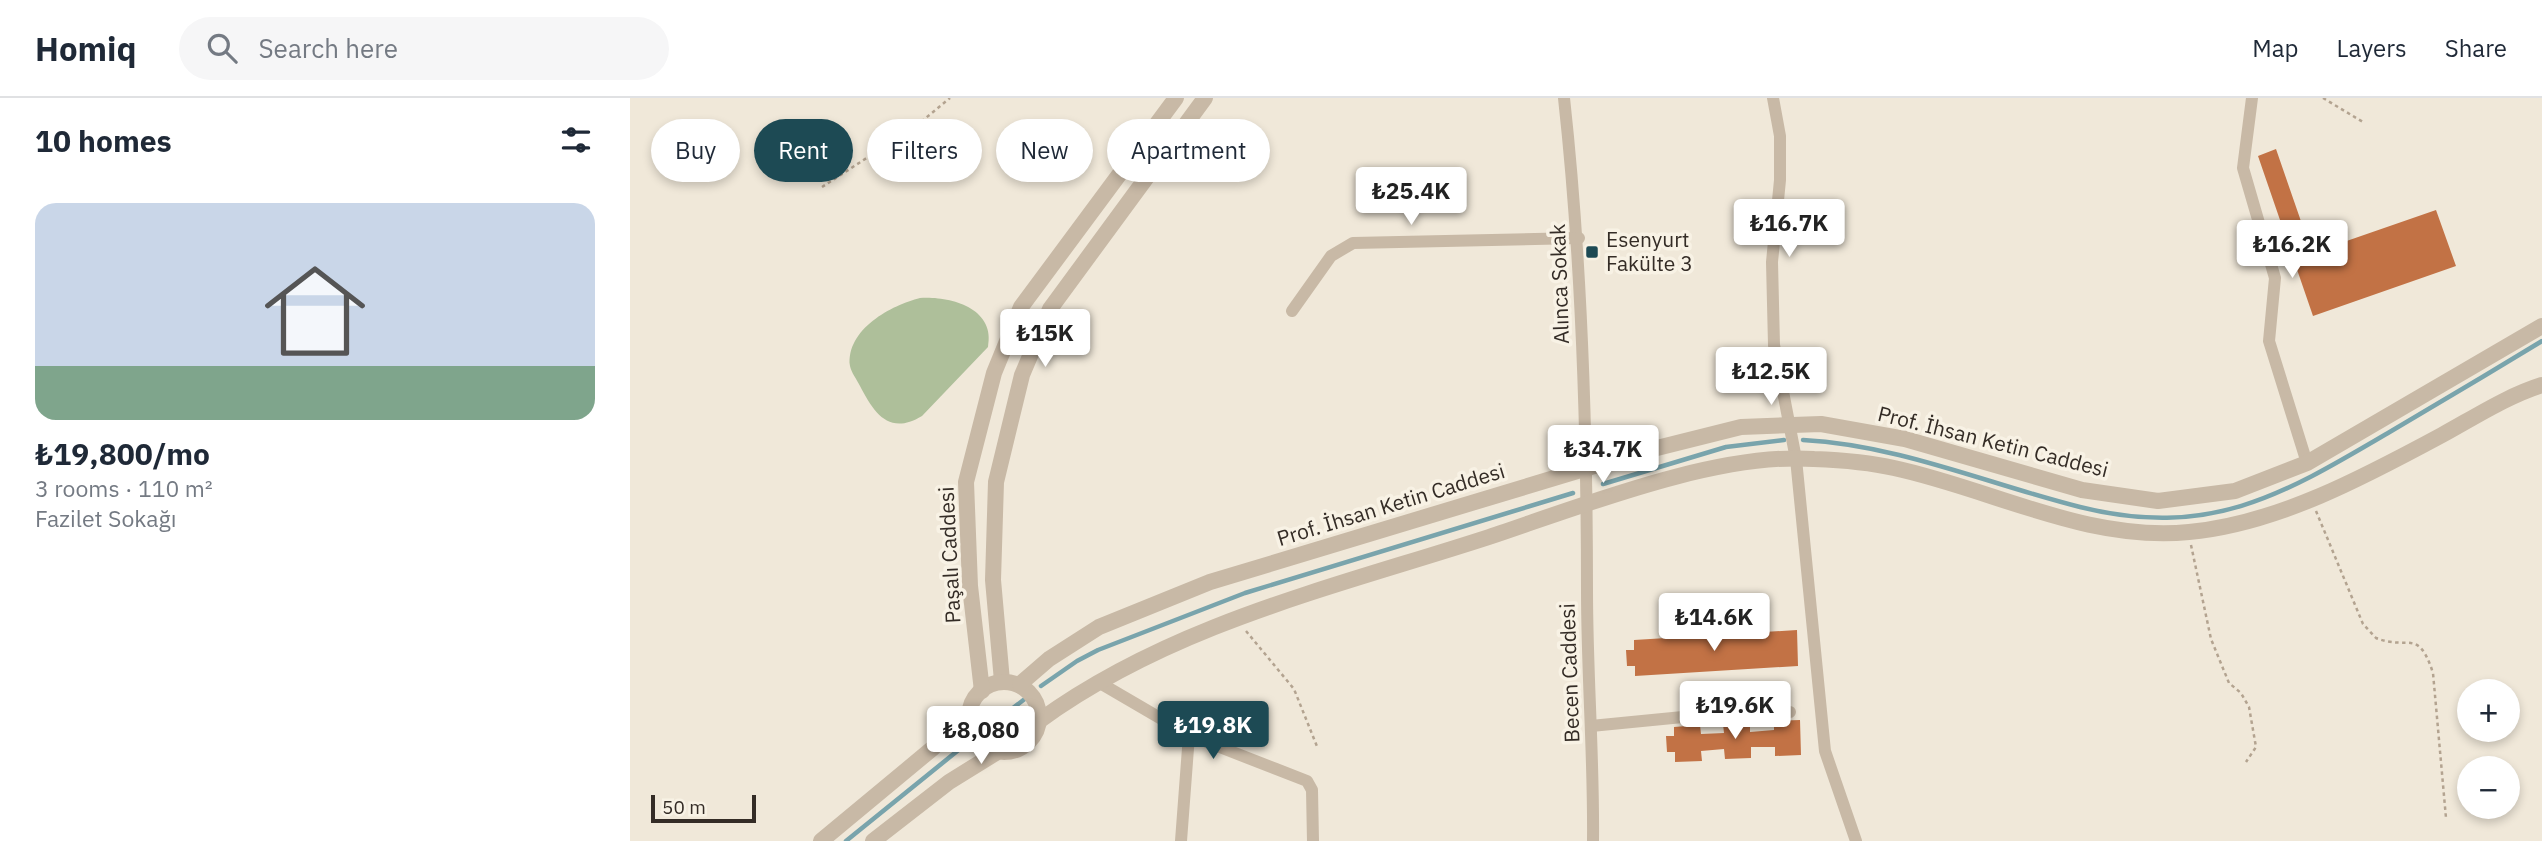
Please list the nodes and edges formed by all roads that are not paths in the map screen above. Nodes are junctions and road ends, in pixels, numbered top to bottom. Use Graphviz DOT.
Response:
graph roads {
  1 [pos="1176,98"];
  2 [pos="1205,98"];
  3 [pos="1564,98"];
  4 [pos="1773,98"];
  5 [pos="2252,98"];
  6 [pos="1579,238"];
  7 [pos="1292,312"];
  8 [pos="2542,326"];
  9 [pos="2542,384"];
  10 [pos="1790,425"];
  11 [pos="1796,459"];
  12 [pos="2307,463"];
  13 [pos="1585,469"];
  14 [pos="1588,505"];
  15 [pos="1002,681"];
  16 [pos="1100,683"];
  17 [pos="1020,684"];
  18 [pos="982,691"];
  19 [pos="970,712"];
  20 [pos="1790,712"];
  21 [pos="1039,721"];
  22 [pos="1591,726"];
  23 [pos="1189,735"];
  24 [pos="999,751"];
  25 [pos="892,833"];
  26 [pos="821,841"];
  27 [pos="873,841"];
  28 [pos="1181,841"];
  29 [pos="1313,841"];
  30 [pos="1593,841"];
  31 [pos="1856,841"];
  1 -- 18 [label="street, Paşalı Caddesi"];
  2 -- 15 [label="street, Paşalı Caddesi"];
  3 -- 6 [label="street, Alınca Sokak"];
  4 -- 10 [label="street"];
  5 -- 12 [label="street"];
  6 -- 7 [label="street"];
  6 -- 13 [label="street, Alınca Sokak"];
  8 -- 12 [label="street, Prof. İhsan Ketin Caddesi"];
  9 -- 11 [label="street"];
  10 -- 11 [label="street"];
  10 -- 12 [label="street, Prof. İhsan Ketin Caddesi"];
  10 -- 13 [label="street, Prof. İhsan Ketin Caddesi"];
  11 -- 14 [label="street"];
  11 -- 31 [label="street"];
  13 -- 14 [label="street, Alınca Sokak"];
  13 -- 17 [label="street, Prof. İhsan Ketin Caddesi"];
  14 -- 16 [label="street"];
  14 -- 22 [label="street, Becen Caddesi"];
  15 -- 17 [label="street"];
  15 -- 18 [label="street"];
  16 -- 21 [label="street"];
  16 -- 23 [label="street"];
  17 -- 21 [label="street"];
  18 -- 19 [label="street"];
  19 -- 24 [label="street"];
  19 -- 26 [label="street"];
  20 -- 22 [label="street"];
  21 -- 24 [label="street"];
  22 -- 30 [label="street, Becen Caddesi"];
  23 -- 28 [label="street"];
  23 -- 29 [label="street"];
  24 -- 25 [label="street"];
  25 -- 27 [label="street"];
}
